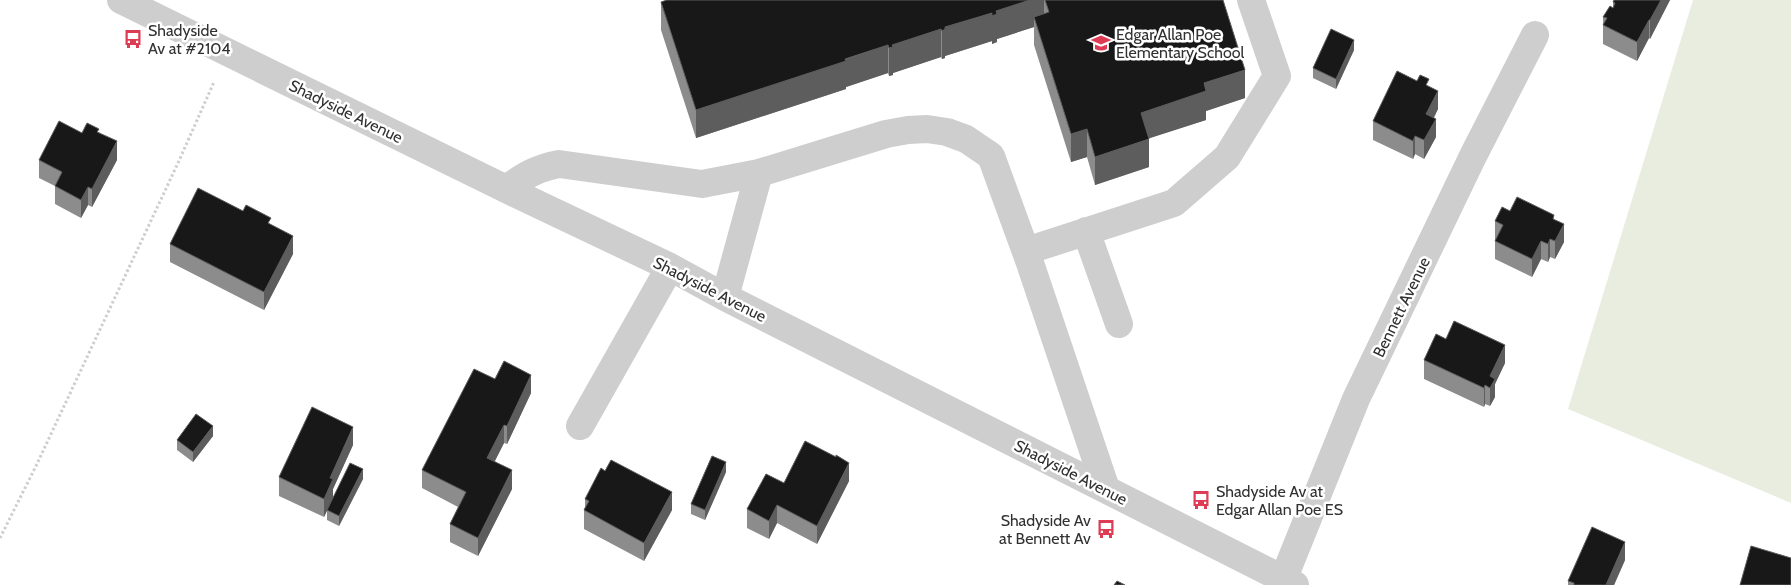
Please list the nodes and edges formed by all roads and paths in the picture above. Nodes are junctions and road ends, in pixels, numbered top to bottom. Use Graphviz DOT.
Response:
graph roads {
  1 [pos="121,0"];
  2 [pos="1251,0"];
  3 [pos="1535,35"];
  4 [pos="228,52"];
  5 [pos="759,173"];
  6 [pos="506,189"];
  7 [pos="1086,231"];
  8 [pos="1026,251"];
  9 [pos="670,267"];
  10 [pos="725,297"];
  11 [pos="1120,324"];
  12 [pos="580,426"];
  13 [pos="1106,489"];
  14 [pos="0,538"];
  15 [pos="1287,583"];
  1 -- 4 [label="street, Shadyside Avenue"];
  2 -- 7 [label="street"];
  3 -- 15 [label="street, Bennett Avenue"];
  4 -- 6 [label="street, Shadyside Avenue"];
  4 -- 14 [label="path"];
  5 -- 6 [label="street"];
  5 -- 8 [label="street"];
  5 -- 10 [label="street"];
  6 -- 9 [label="street, Shadyside Avenue"];
  7 -- 8 [label="street"];
  7 -- 11 [label="street"];
  8 -- 13 [label="street"];
  9 -- 10 [label="street, Shadyside Avenue"];
  9 -- 12 [label="street"];
  10 -- 13 [label="street, Shadyside Avenue"];
  13 -- 15 [label="street, Shadyside Avenue"];
}
